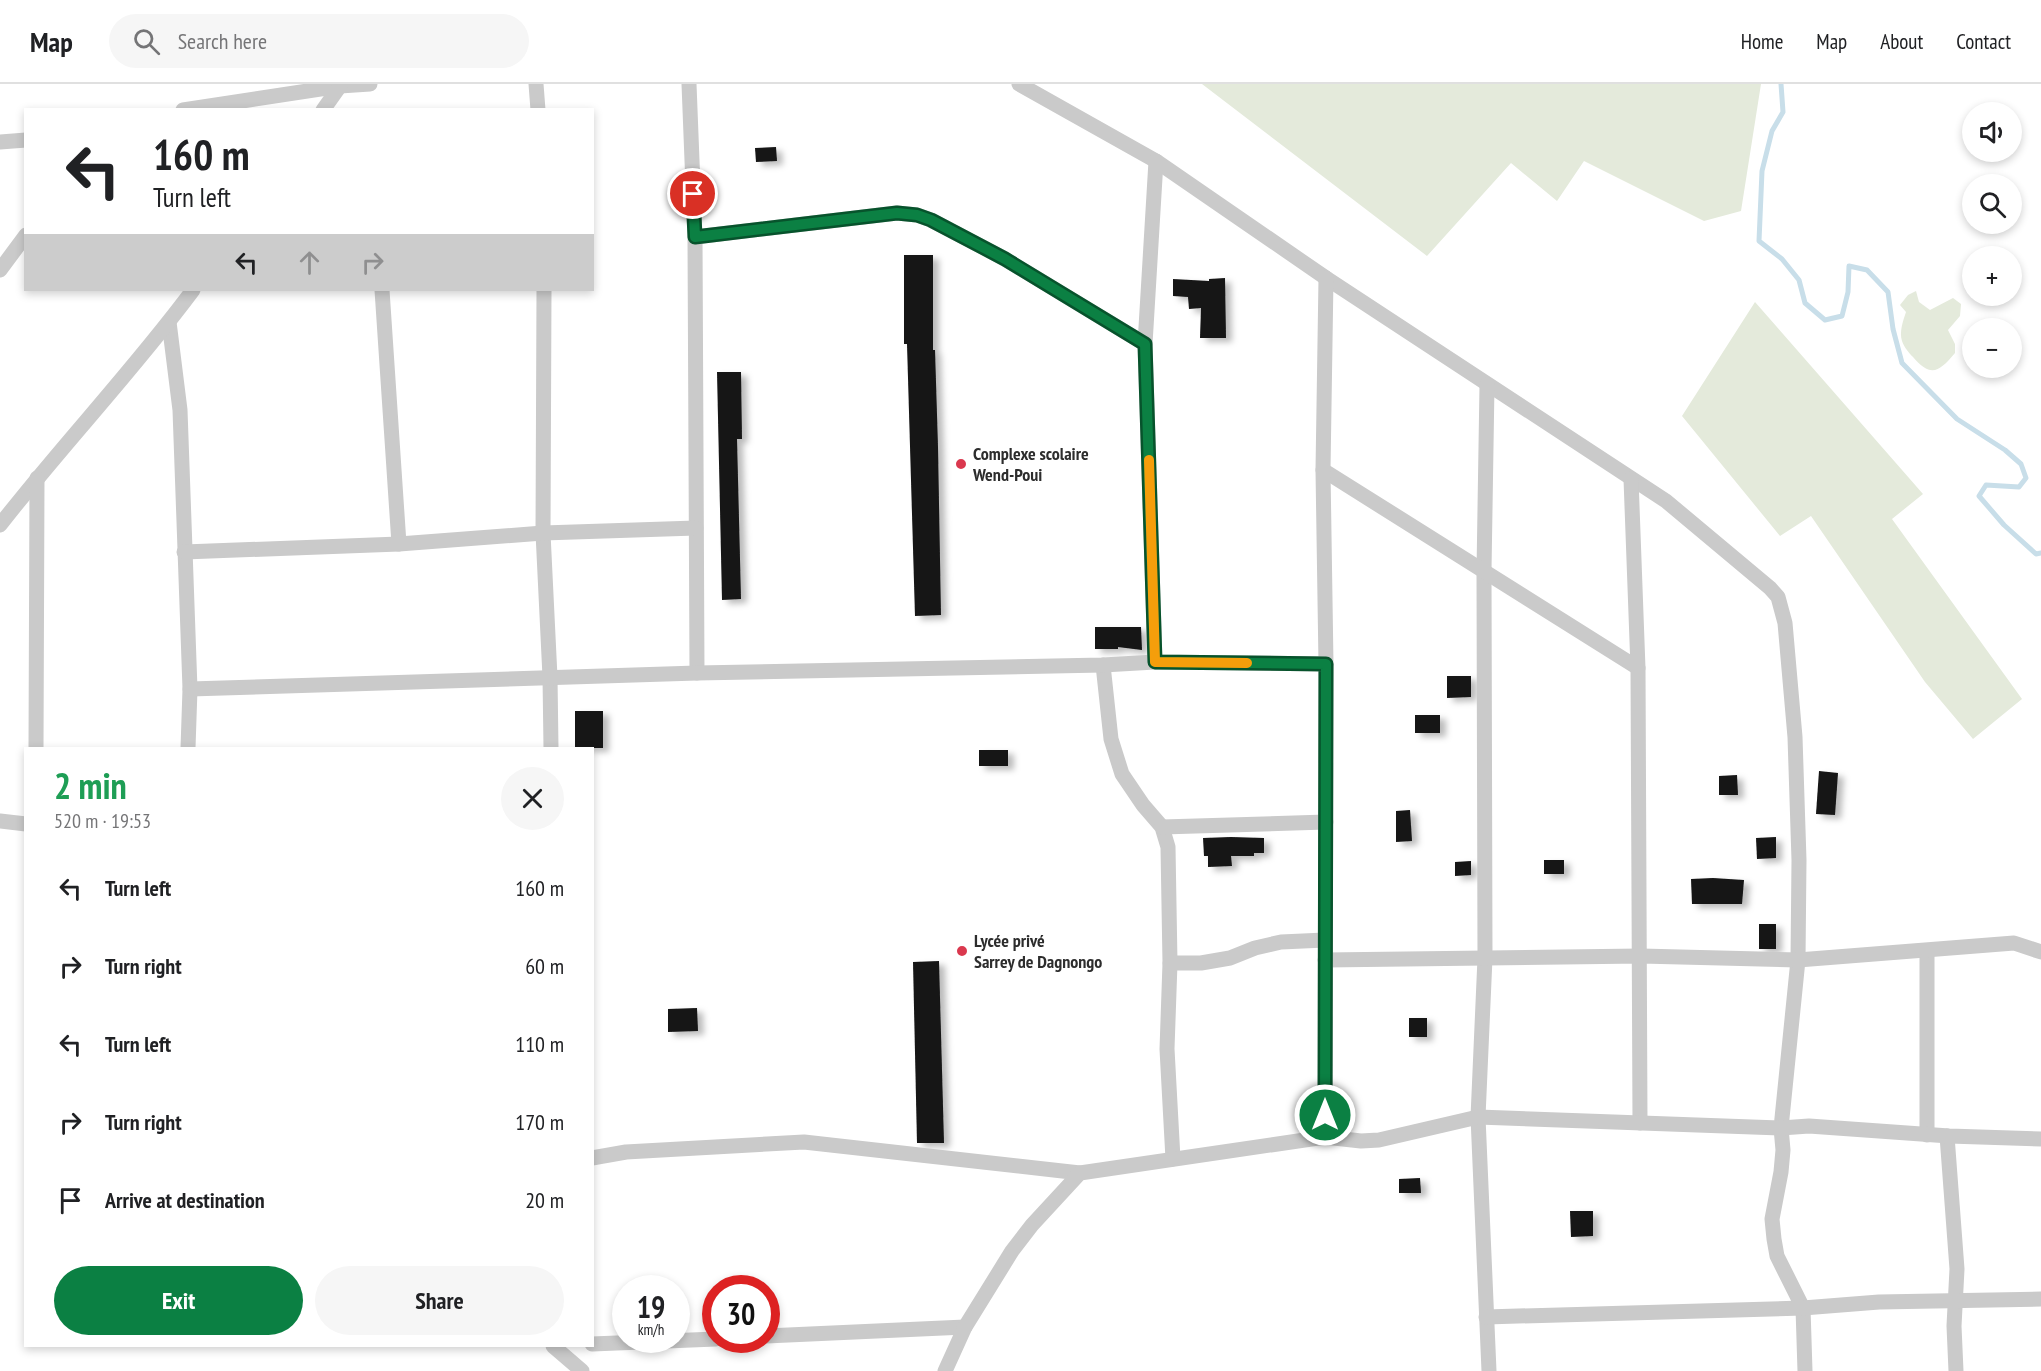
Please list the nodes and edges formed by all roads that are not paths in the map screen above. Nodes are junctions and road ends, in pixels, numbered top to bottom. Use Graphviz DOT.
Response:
graph roads {
  1 [pos="370,84"];
  2 [pos="537,84"];
  3 [pos="689,84"];
  4 [pos="1019,84"];
  5 [pos="340,86"];
  6 [pos="196,108"];
  7 [pos="324,108"];
  8 [pos="538,108"];
  9 [pos="24,140"];
  10 [pos="0,142"];
  11 [pos="1156,160"];
  12 [pos="695,237"];
  13 [pos="24,238"];
  14 [pos="0,270"];
  15 [pos="1326,278"];
  16 [pos="192,291"];
  17 [pos="382,291"];
  18 [pos="544,291"];
  19 [pos="169,322"];
  20 [pos="1145,344"];
  21 [pos="1487,385"];
  22 [pos="1323,470"];
  23 [pos="37,478"];
  24 [pos="1631,479"];
  25 [pos="0,525"];
  26 [pos="696,528"];
  27 [pos="543,533"];
  28 [pos="399,544"];
  29 [pos="184,552"];
  30 [pos="1485,571"];
  31 [pos="1155,662"];
  32 [pos="1326,664"];
  33 [pos="1103,665"];
  34 [pos="1638,668"];
  35 [pos="697,673"];
  36 [pos="550,677"];
  37 [pos="190,689"];
  38 [pos="36,747"];
  39 [pos="188,747"];
  40 [pos="551,747"];
  41 [pos="0,821"];
  42 [pos="1326,822"];
  43 [pos="24,824"];
  44 [pos="1161,827"];
  45 [pos="1325,940"];
  46 [pos="1927,951"];
  47 [pos="2041,952"];
  48 [pos="1641,956"];
  49 [pos="1485,958"];
  50 [pos="1325,960"];
  51 [pos="1798,960"];
  52 [pos="1170,963"];
  53 [pos="1478,1117"];
  54 [pos="1640,1123"];
  55 [pos="1780,1128"];
  56 [pos="1927,1135"];
  57 [pos="1947,1136"];
  58 [pos="1325,1137"];
  59 [pos="2041,1139"];
  60 [pos="594,1158"];
  61 [pos="1173,1159"];
  62 [pos="1080,1173"];
  63 [pos="2041,1299"];
  64 [pos="1956,1300"];
  65 [pos="1803,1308"];
  66 [pos="1486,1317"];
  67 [pos="965,1327"];
  68 [pos="780,1335"];
  69 [pos="702,1340"];
  70 [pos="594,1344"];
  71 [pos="555,1347"];
  72 [pos="582,1371"];
  73 [pos="945,1371"];
  74 [pos="1489,1371"];
  75 [pos="1805,1371"];
  76 [pos="1956,1371"];
  1 -- 5 [label="street"];
  2 -- 8 [label="street"];
  3 -- 12 [label="street"];
  4 -- 11 [label="street"];
  5 -- 6 [label="street"];
  5 -- 7 [label="street"];
  9 -- 10 [label="street"];
  11 -- 15 [label="street"];
  11 -- 20 [label="street"];
  12 -- 20 [label="street"];
  12 -- 26 [label="street"];
  13 -- 14 [label="street"];
  15 -- 21 [label="street"];
  15 -- 22 [label="street"];
  16 -- 19 [label="street"];
  17 -- 28 [label="street"];
  18 -- 27 [label="street"];
  19 -- 23 [label="street"];
  19 -- 29 [label="street"];
  20 -- 31 [label="street"];
  21 -- 24 [label="street"];
  21 -- 30 [label="street"];
  22 -- 30 [label="street"];
  22 -- 32 [label="street"];
  23 -- 25 [label="street"];
  23 -- 38 [label="street"];
  24 -- 34 [label="street"];
  24 -- 51 [label="street"];
  26 -- 27 [label="street"];
  26 -- 35 [label="street"];
  27 -- 28 [label="street"];
  27 -- 36 [label="street"];
  28 -- 29 [label="street"];
  29 -- 37 [label="street"];
  30 -- 34 [label="street"];
  30 -- 49 [label="street"];
  31 -- 32 [label="street"];
  31 -- 33 [label="street"];
  32 -- 42 [label="street"];
  33 -- 35 [label="street"];
  33 -- 44 [label="street"];
  34 -- 48 [label="street"];
  35 -- 36 [label="street"];
  36 -- 37 [label="street"];
  36 -- 40 [label="street"];
  37 -- 39 [label="street"];
  41 -- 43 [label="street"];
  42 -- 44 [label="street"];
  42 -- 45 [label="street"];
  44 -- 52 [label="street"];
  45 -- 50 [label="street"];
  45 -- 52 [label="street"];
  46 -- 47 [label="street"];
  46 -- 51 [label="street"];
  46 -- 56 [label="street"];
  48 -- 49 [label="street"];
  48 -- 51 [label="street"];
  48 -- 54 [label="street"];
  49 -- 50 [label="street"];
  49 -- 53 [label="street"];
  50 -- 58 [label="street"];
  51 -- 55 [label="street"];
  52 -- 61 [label="street"];
  53 -- 54 [label="street"];
  53 -- 58 [label="street"];
  53 -- 66 [label="street"];
  54 -- 55 [label="street"];
  55 -- 56 [label="street"];
  55 -- 65 [label="street"];
  56 -- 57 [label="street"];
  57 -- 59 [label="street"];
  57 -- 64 [label="street"];
  58 -- 61 [label="street"];
  60 -- 62 [label="street"];
  61 -- 62 [label="street"];
  62 -- 67 [label="street"];
  63 -- 64 [label="street"];
  64 -- 65 [label="street"];
  64 -- 76 [label="street"];
  65 -- 66 [label="street"];
  65 -- 75 [label="street"];
  66 -- 74 [label="street"];
  67 -- 68 [label="street"];
  67 -- 73 [label="street"];
  69 -- 70 [label="street"];
  71 -- 72 [label="street"];
}
